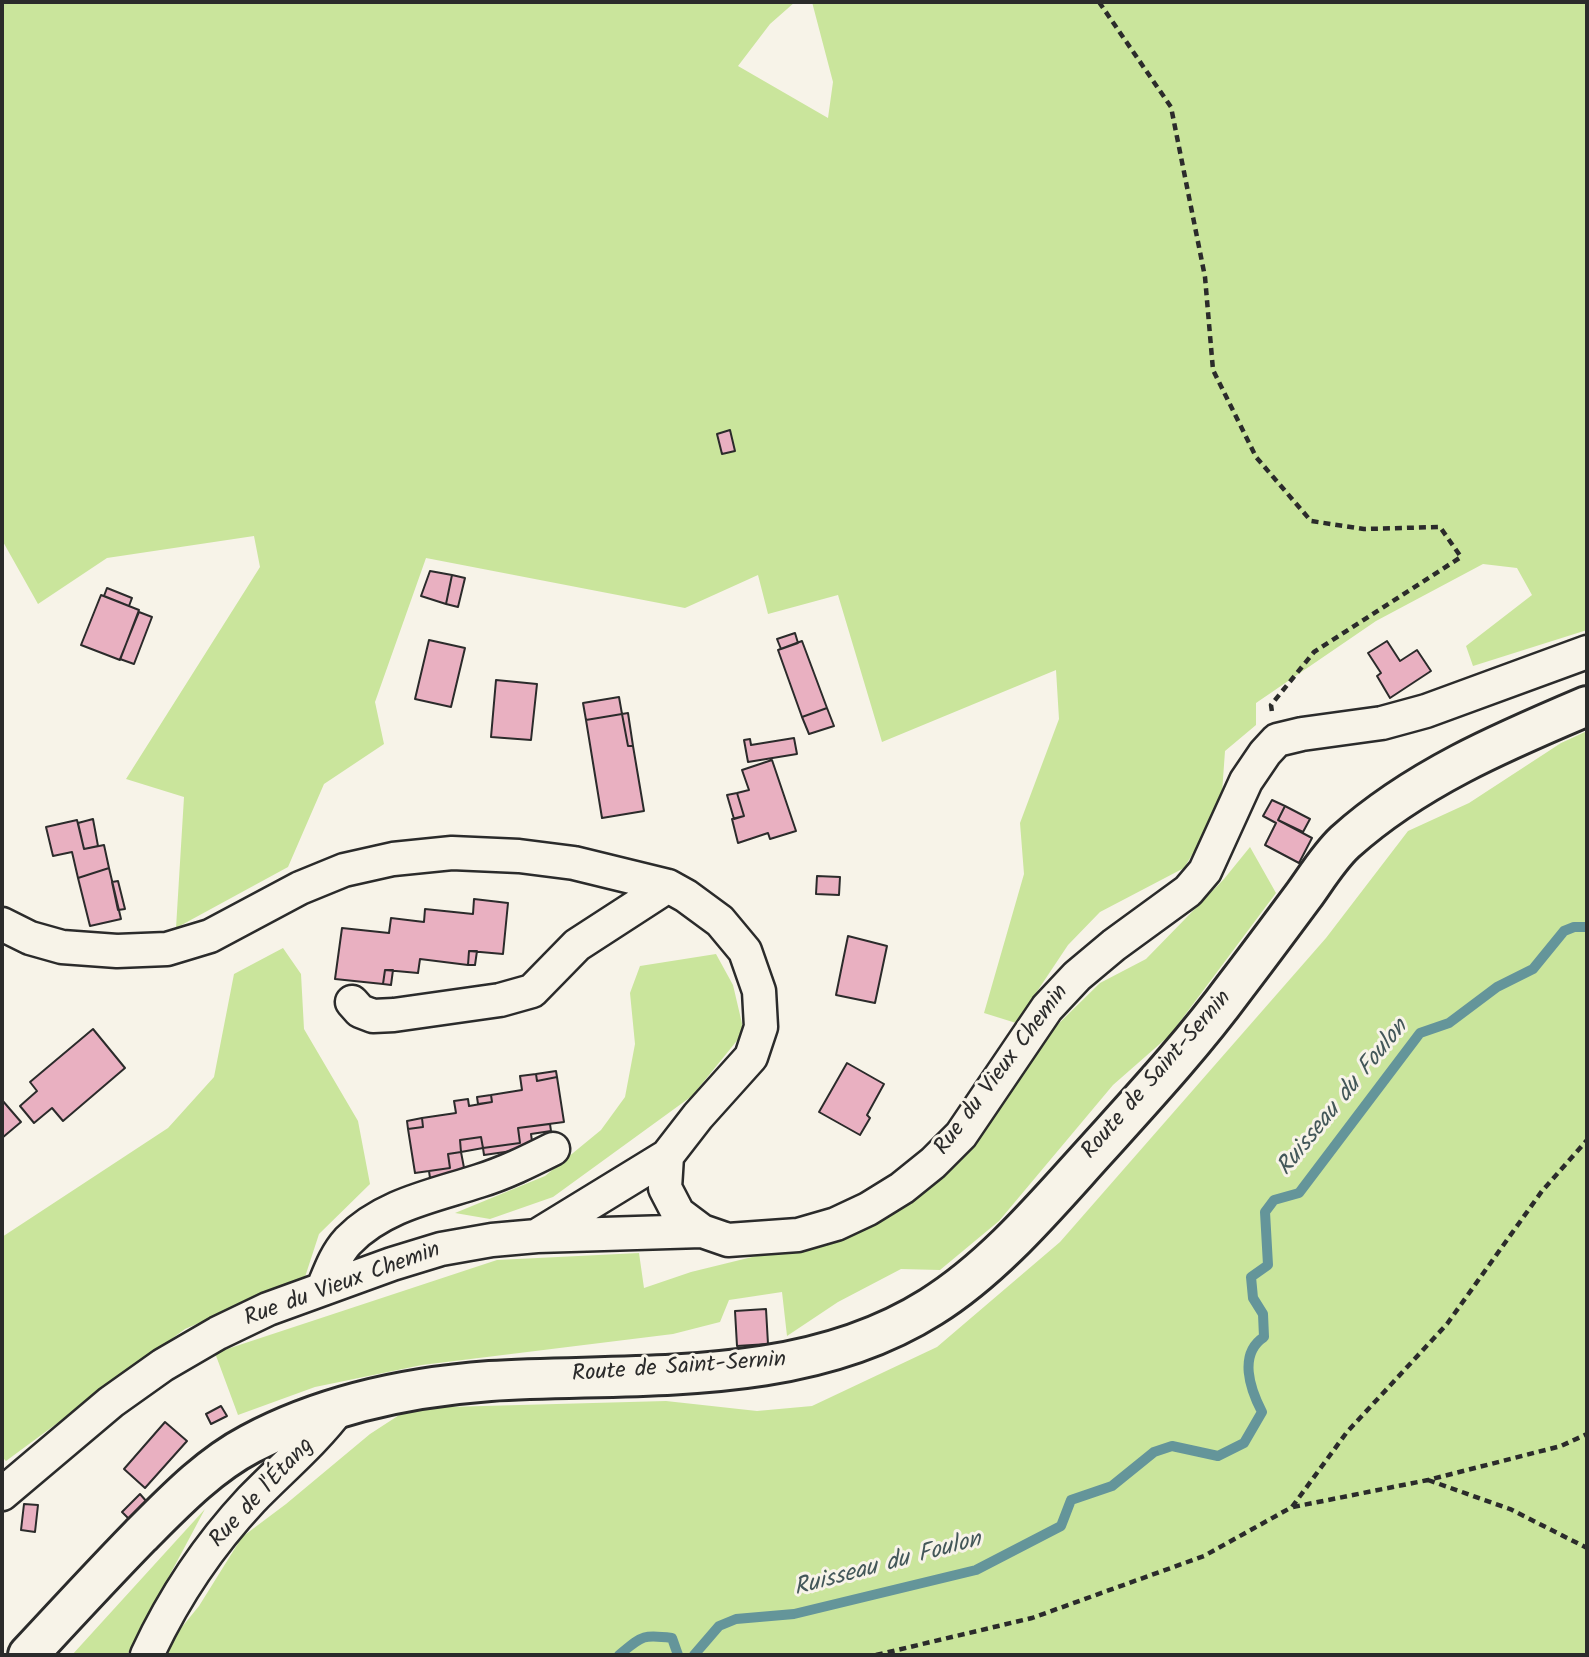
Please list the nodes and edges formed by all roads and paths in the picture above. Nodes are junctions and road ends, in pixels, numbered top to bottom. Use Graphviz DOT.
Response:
graph roads {
  1 [pos="1099,2"];
  2 [pos="1587,652"];
  3 [pos="1587,706"];
  4 [pos="1277,740"];
  5 [pos="668,886"];
  6 [pos="4,929"];
  7 [pos="352,1002"];
  8 [pos="1587,1140"];
  9 [pos="553,1149"];
  10 [pos="667,1156"];
  11 [pos="702,1231"];
  12 [pos="537,1236"];
  13 [pos="323,1288"];
  14 [pos="340,1407"];
  15 [pos="1587,1434"];
  16 [pos="1428,1479"];
  17 [pos="2,1494"];
  18 [pos="1292,1507"];
  19 [pos="1587,1548"];
  20 [pos="28,1655"];
  21 [pos="147,1655"];
  22 [pos="876,1655"];
  1 -- 4 [label="path"];
  2 -- 4 [label="street"];
  3 -- 14 [label="street, Route de Saint-Sernin"];
  4 -- 11 [label="street, Rue du Vieux Chemin"];
  5 -- 6 [label="street"];
  5 -- 7 [label="street"];
  5 -- 10 [label="street"];
  8 -- 18 [label="path"];
  9 -- 13 [label="street"];
  10 -- 11 [label="street"];
  10 -- 12 [label="street"];
  11 -- 12 [label="street, Rue du Vieux Chemin"];
  12 -- 13 [label="street, Rue du Vieux Chemin"];
  13 -- 17 [label="street, Rue du Vieux Chemin"];
  14 -- 20 [label="street, Route de Saint-Sernin"];
  14 -- 21 [label="street, Rue de l'Étang"];
  15 -- 16 [label="path"];
  16 -- 18 [label="path"];
  16 -- 19 [label="path"];
  18 -- 22 [label="path"];
}
